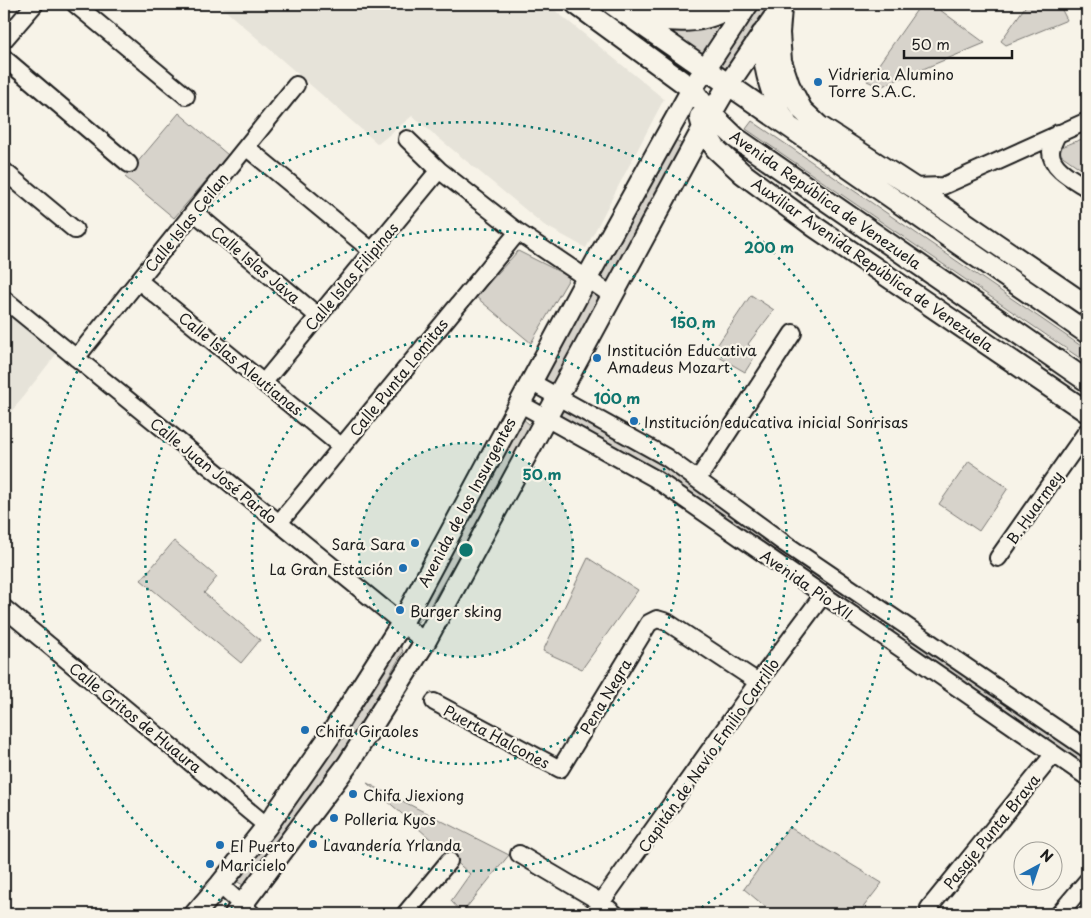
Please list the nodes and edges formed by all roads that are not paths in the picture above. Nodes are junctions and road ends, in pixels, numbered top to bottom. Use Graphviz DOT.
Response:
graph roads {
  1 [pos="35,4"];
  2 [pos="76,4"];
  3 [pos="576,4"];
  4 [pos="614,4"];
  5 [pos="658,4"];
  6 [pos="714,4"];
  7 [pos="733,4"];
  8 [pos="748,4"];
  9 [pos="782,5"];
  10 [pos="762,34"];
  11 [pos="4,40"];
  12 [pos="4,58"];
  13 [pos="705,68"];
  14 [pos="296,85"];
  15 [pos="728,85"];
  16 [pos="692,89"];
  17 [pos="186,96"];
  18 [pos="707,121"];
  19 [pos="1087,121"];
  20 [pos="789,128"];
  21 [pos="1058,134"];
  22 [pos="407,139"];
  23 [pos="246,147"];
  24 [pos="129,164"];
  25 [pos="439,170"];
  26 [pos="4,171"];
  27 [pos="943,186"];
  28 [pos="913,187"];
  29 [pos="1087,188"];
  30 [pos="944,209"];
  31 [pos="194,212"];
  32 [pos="75,230"];
  33 [pos="518,232"];
  34 [pos="372,250"];
  35 [pos="586,278"];
  36 [pos="139,281"];
  37 [pos="613,296"];
  38 [pos="4,299"];
  39 [pos="1087,306"];
  40 [pos="318,316"];
  41 [pos="792,333"];
  42 [pos="1087,333"];
  43 [pos="76,358"];
  44 [pos="1087,381"];
  45 [pos="264,382"];
  46 [pos="531,382"];
  47 [pos="558,396"];
  48 [pos="519,403"];
  49 [pos="1087,412"];
  50 [pos="546,418"];
  51 [pos="601,420"];
  52 [pos="1087,431"];
  53 [pos="590,442"];
  54 [pos="342,447"];
  55 [pos="698,479"];
  56 [pos="279,523"];
  57 [pos="998,558"];
  58 [pos="823,595"];
  59 [pos="4,608"];
  60 [pos="402,623"];
  61 [pos="906,626"];
  62 [pos="425,642"];
  63 [pos="894,644"];
  64 [pos="758,682"];
  65 [pos="434,702"];
  66 [pos="1087,749"];
  67 [pos="1053,754"];
  68 [pos="560,769"];
  69 [pos="1087,777"];
  70 [pos="267,826"];
  71 [pos="520,854"];
  72 [pos="449,860"];
  73 [pos="1087,881"];
  74 [pos="220,885"];
  75 [pos="929,908"];
  76 [pos="598,909"];
  77 [pos="244,911"];
  78 [pos="195,914"];
  79 [pos="405,914"];
  80 [pos="615,914"];
  81 [pos="1060,914"];
  1 -- 11 [label="street"];
  2 -- 17 [label="street"];
  3 -- 16 [label="main road, Avenida República de Venezuela"];
  4 -- 7 [label="main road"];
  4 -- 13 [label="main road"];
  5 -- 6 [label="street"];
  8 -- 13 [label="main road, Avenida de los Insurgentes"];
  9 -- 10 [label="main road, Avenida de los Insurgentes"];
  9 -- 28 [label="main road"];
  10 -- 15 [label="main road, Avenida de los Insurgentes"];
  10 -- 20 [label="main road"];
  12 -- 24 [label="street"];
  13 -- 15 [label="main road"];
  13 -- 16 [label="main road, Avenida de los Insurgentes"];
  14 -- 23 [label="street, Calle Islas Ceilan"];
  15 -- 18 [label="main road, Avenida de los Insurgentes"];
  15 -- 20 [label="main road"];
  16 -- 18 [label="main road, Avenida República de Venezuela"];
  16 -- 35 [label="main road, Avenida de los Insurgentes"];
  18 -- 37 [label="main road, Avenida de los Insurgentes"];
  18 -- 44 [label="main road, Avenida República de Venezuela"];
  18 -- 49 [label="main road, Auxiliar Avenida República de Venezuela"];
  19 -- 21 [label="street"];
  20 -- 42 [label="main road"];
  21 -- 27 [label="street"];
  21 -- 29 [label="street"];
  22 -- 25 [label="street"];
  23 -- 31 [label="street, Calle Islas Ceilan"];
  23 -- 34 [label="street"];
  25 -- 33 [label="street"];
  25 -- 34 [label="street, Calle Islas Filipinas"];
  26 -- 32 [label="street"];
  27 -- 28 [label="street"];
  27 -- 30 [label="street"];
  28 -- 30 [label="main road"];
  30 -- 39 [label="main road"];
  31 -- 36 [label="street, Calle Islas Ceilan"];
  31 -- 40 [label="street, Calle Islas Java"];
  33 -- 35 [label="street"];
  33 -- 54 [label="street, Calle Punta Lomitas"];
  34 -- 40 [label="street, Calle Islas Filipinas"];
  35 -- 37 [label="street"];
  35 -- 46 [label="main road, Avenida de los Insurgentes"];
  36 -- 43 [label="street, Calle Islas Ceilan"];
  36 -- 45 [label="street, Calle Islas Aleutianas"];
  37 -- 47 [label="main road, Avenida de los Insurgentes"];
  38 -- 43 [label="street, Calle Juan José Pardo"];
  40 -- 45 [label="street, Calle Islas Filipinas"];
  41 -- 55 [label="street"];
  43 -- 56 [label="street, Calle Juan José Pardo"];
  45 -- 54 [label="street, Calle Islas Aleutianas"];
  46 -- 47 [label="street, Avenida Pio XII"];
  46 -- 48 [label="main road, Avenida de los Insurgentes"];
  47 -- 50 [label="main road, Avenida de los Insurgentes"];
  47 -- 51 [label="street, Avenida Pio XII"];
  48 -- 50 [label="street, Avenida Pio XII"];
  48 -- 60 [label="main road, Avenida de los Insurgentes"];
  50 -- 53 [label="street, Avenida Pio XII"];
  50 -- 62 [label="main road, Avenida de los Insurgentes"];
  51 -- 53 [label="street"];
  51 -- 55 [label="street, Avenida Pio XII"];
  52 -- 57 [label="street, B. Huarmey"];
  53 -- 58 [label="street, Avenida Pio XII"];
  54 -- 56 [label="street, Calle Punta Lomitas"];
  55 -- 61 [label="street, Avenida Pio XII"];
  56 -- 60 [label="street, Calle Juan José Pardo"];
  58 -- 63 [label="street, Avenida Pio XII"];
  58 -- 64 [label="street, Capitán de Navío Emilio Carrillo"];
  59 -- 70 [label="street, Calle Gritos de Huaura"];
  60 -- 62 [label="street, Calle Juan José Pardo"];
  60 -- 70 [label="main road, Avenida de los Insurgentes"];
  61 -- 63 [label="street"];
  61 -- 66 [label="street, Avenida Pio XII"];
  62 -- 77 [label="main road, Avenida de los Insurgentes"];
  63 -- 67 [label="street, Avenida Pio XII"];
  64 -- 68 [label="street, Pena Negra"];
  64 -- 76 [label="street, Capitán de Navío Emilio Carrillo"];
  65 -- 68 [label="street, Puerta Halcones"];
  67 -- 69 [label="street, Avenida Pio XII"];
  67 -- 75 [label="street, Pasaje Punta Brava"];
  70 -- 74 [label="main road, Avenida de los Insurgentes"];
  71 -- 76 [label="street"];
  72 -- 79 [label="street"];
  73 -- 81 [label="street"];
  74 -- 77 [label="street"];
  74 -- 78 [label="main road, Avenida de los Insurgentes"];
  76 -- 80 [label="street"];
}
